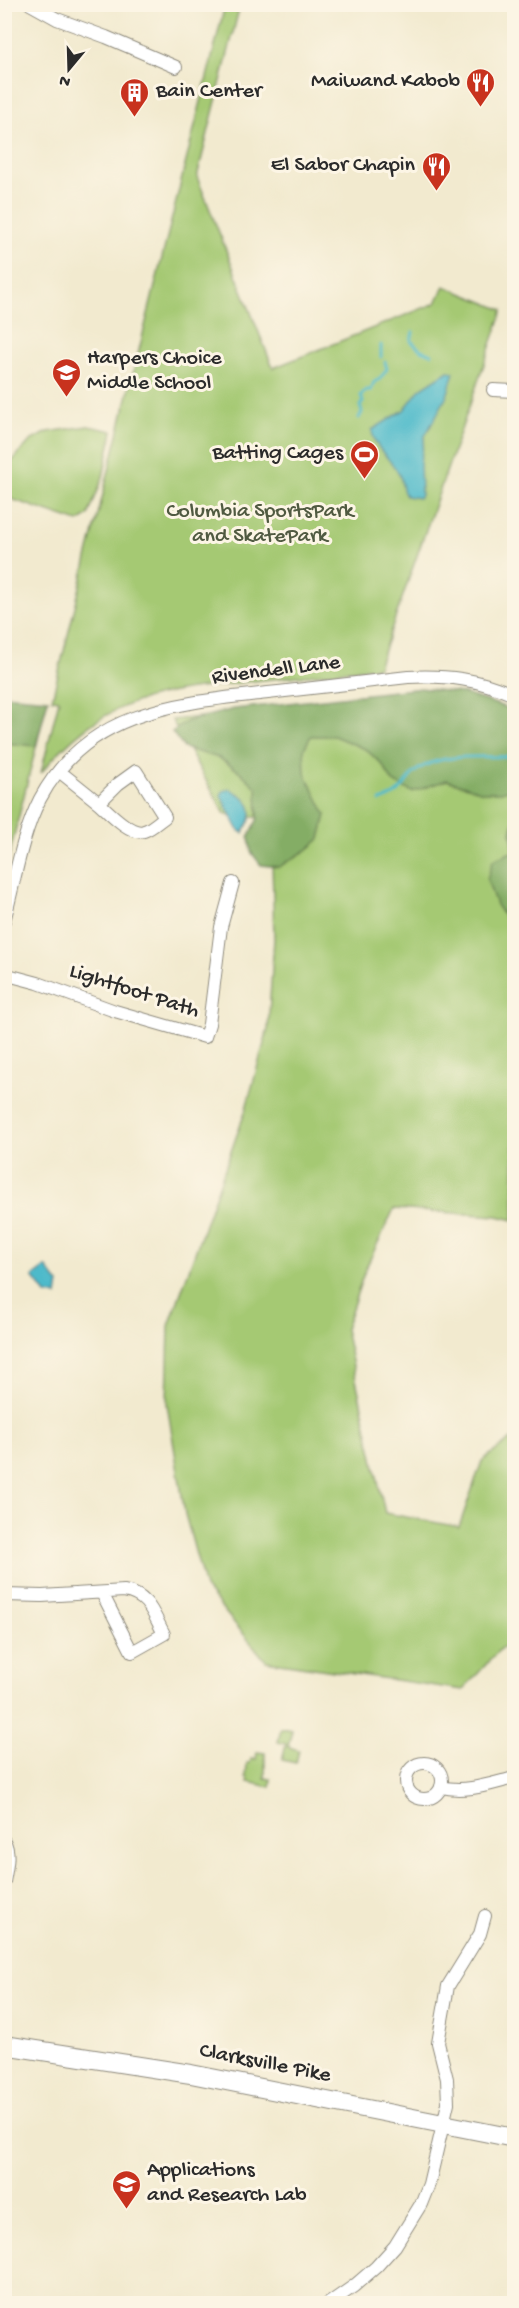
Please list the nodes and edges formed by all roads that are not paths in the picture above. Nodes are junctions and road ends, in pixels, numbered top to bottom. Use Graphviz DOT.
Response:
graph roads {
  1 [pos="30,4"];
  2 [pos="176,67"];
  3 [pos="493,390"];
  4 [pos="514,391"];
  5 [pos="514,695"];
  6 [pos="59,771"];
  7 [pos="99,803"];
  8 [pos="233,883"];
  9 [pos="4,921"];
  10 [pos="4,974"];
  11 [pos="102,1593"];
  12 [pos="4,1595"];
  13 [pos="514,1778"];
  14 [pos="441,1787"];
  15 [pos="4,1841"];
  16 [pos="4,1882"];
  17 [pos="485,1916"];
  18 [pos="4,2045"];
  19 [pos="443,2124"];
  20 [pos="514,2138"];
  21 [pos="328,2304"];
  1 -- 2 [label="street"];
  3 -- 4 [label="street"];
  5 -- 6 [label="street, Rivendell Lane"];
  6 -- 7 [label="street"];
  6 -- 9 [label="street, Rivendell Lane"];
  7 -- 7 [label="street"];
  8 -- 10 [label="street, Lightfoot Path"];
  11 -- 11 [label="street"];
  11 -- 12 [label="street"];
  13 -- 14 [label="street"];
  15 -- 16 [label="street"];
  17 -- 19 [label="street"];
  18 -- 19 [label="main road, Clarksville Pike"];
  19 -- 20 [label="main road, Clarksville Pike"];
  19 -- 21 [label="street"];
}
